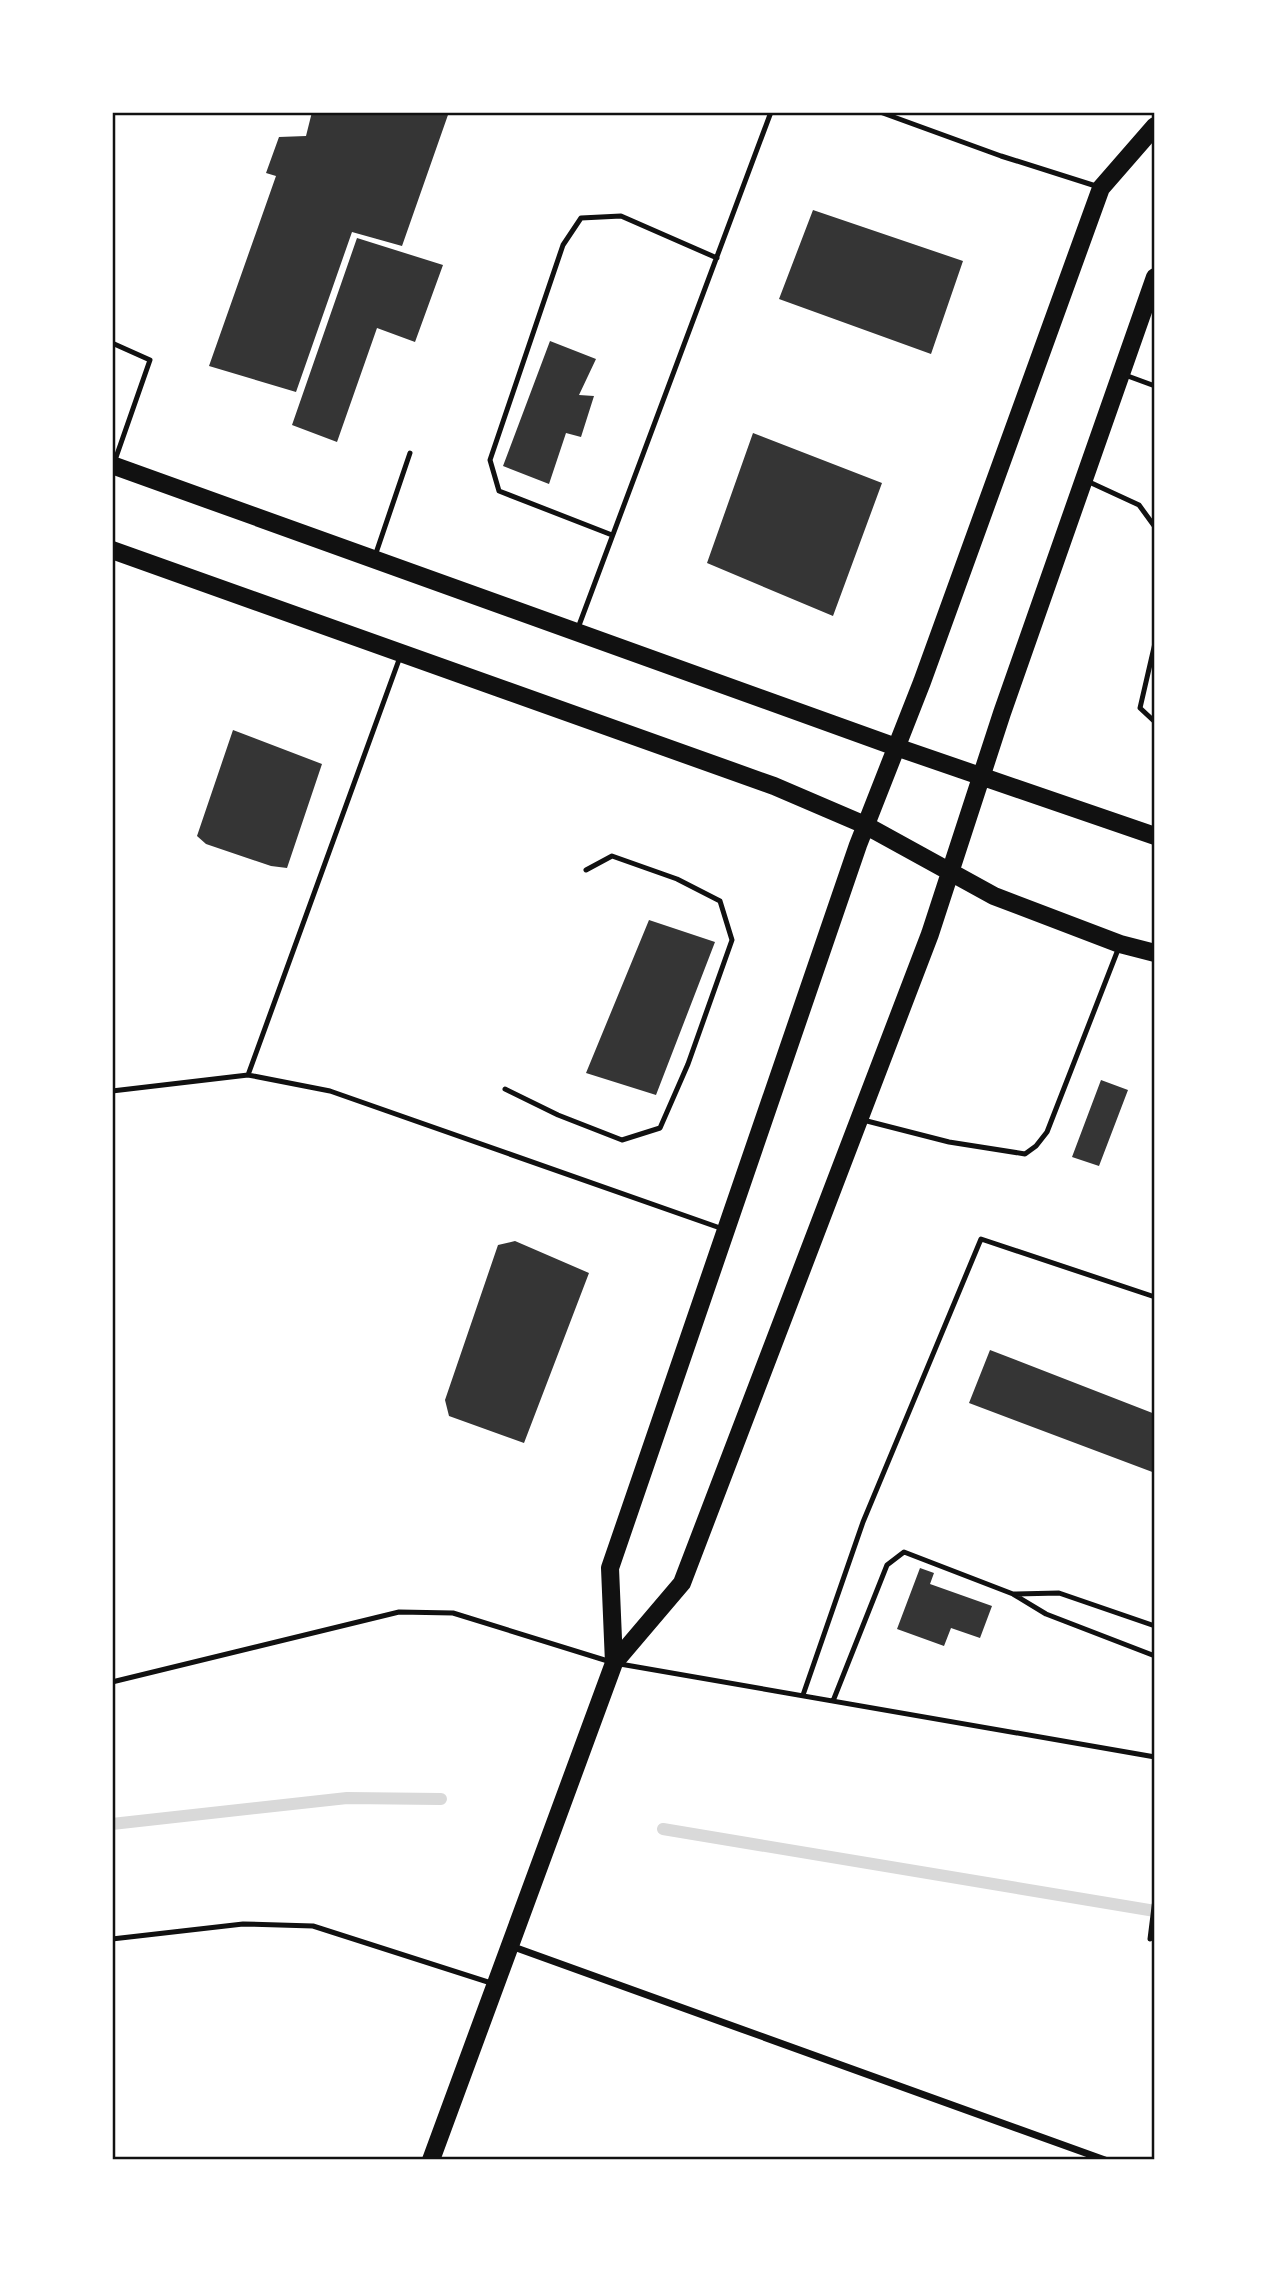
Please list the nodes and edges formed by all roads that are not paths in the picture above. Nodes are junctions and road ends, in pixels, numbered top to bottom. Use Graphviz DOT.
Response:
graph roads {
  1 [pos="771,112"];
  2 [pos="880,112"];
  3 [pos="1155,126"];
  4 [pos="1101,188"];
  5 [pos="717,258"];
  6 [pos="1155,277"];
  7 [pos="112,343"];
  8 [pos="1121,373"];
  9 [pos="1155,386"];
  10 [pos="410,453"];
  11 [pos="112,466"];
  12 [pos="1084,480"];
  13 [pos="1155,527"];
  14 [pos="612,536"];
  15 [pos="112,550"];
  16 [pos="374,558"];
  17 [pos="577,631"];
  18 [pos="1155,643"];
  19 [pos="401,652"];
  20 [pos="1155,722"];
  21 [pos="896,747"];
  22 [pos="982,777"];
  23 [pos="865,825"];
  24 [pos="1155,836"];
  25 [pos="586,870"];
  26 [pos="950,873"];
  27 [pos="1120,944"];
  28 [pos="1155,953"];
  29 [pos="248,1075"];
  30 [pos="505,1088"];
  31 [pos="112,1091"];
  32 [pos="860,1119"];
  33 [pos="725,1230"];
  34 [pos="1155,1297"];
  35 [pos="1013,1594"];
  36 [pos="1155,1626"];
  37 [pos="1155,1656"];
  38 [pos="614,1663"];
  39 [pos="112,1682"];
  40 [pos="803,1695"];
  41 [pos="833,1701"];
  42 [pos="1155,1756"];
  43 [pos="1155,1899"];
  44 [pos="112,1939"];
  45 [pos="1150,1939"];
  46 [pos="510,1946"];
  47 [pos="495,1985"];
  48 [pos="431,2160"];
  49 [pos="1105,2160"];
  1 -- 5 [label="lane"];
  2 -- 4 [label="lane"];
  3 -- 4 [label="main road"];
  4 -- 21 [label="main road"];
  5 -- 14 [label="lane"];
  5 -- 14 [label="lane"];
  6 -- 8 [label="main road"];
  7 -- 11 [label="lane"];
  8 -- 9 [label="lane"];
  8 -- 12 [label="main road"];
  10 -- 16 [label="lane"];
  11 -- 16 [label="main road"];
  12 -- 13 [label="lane"];
  12 -- 22 [label="main road"];
  14 -- 17 [label="lane"];
  15 -- 19 [label="main road"];
  16 -- 17 [label="main road"];
  17 -- 21 [label="main road"];
  18 -- 20 [label="lane"];
  19 -- 23 [label="main road"];
  19 -- 29 [label="lane"];
  21 -- 22 [label="main road"];
  21 -- 23 [label="main road"];
  22 -- 24 [label="main road"];
  22 -- 26 [label="main road"];
  23 -- 26 [label="main road"];
  23 -- 33 [label="main road"];
  25 -- 30 [label="lane"];
  26 -- 27 [label="main road"];
  26 -- 32 [label="main road"];
  27 -- 28 [label="main road"];
  27 -- 32 [label="lane"];
  29 -- 31 [label="lane"];
  29 -- 33 [label="lane"];
  32 -- 38 [label="main road"];
  33 -- 38 [label="main road"];
  34 -- 40 [label="lane"];
  35 -- 36 [label="lane"];
  35 -- 37 [label="lane"];
  35 -- 41 [label="lane"];
  38 -- 39 [label="lane"];
  38 -- 40 [label="lane"];
  38 -- 46 [label="main road"];
  40 -- 41 [label="lane"];
  41 -- 42 [label="lane"];
  43 -- 45 [label="lane"];
  44 -- 47 [label="lane"];
  46 -- 47 [label="main road"];
  46 -- 49 [label="street"];
  47 -- 48 [label="main road"];
}
